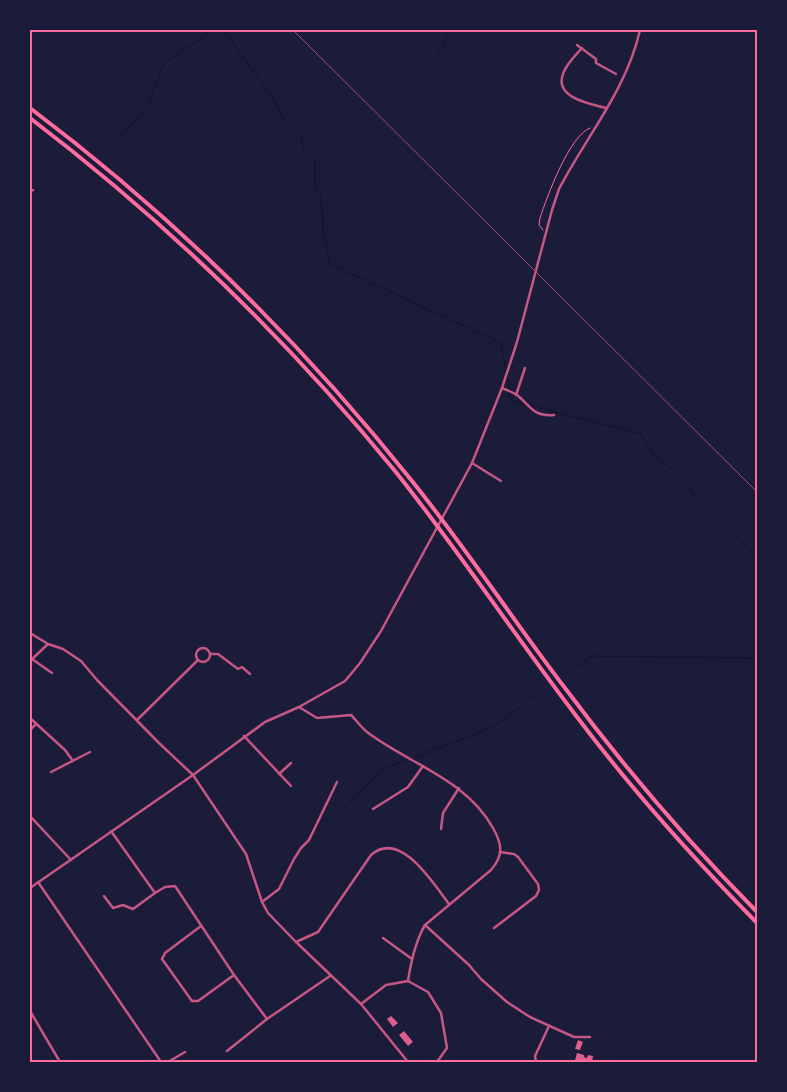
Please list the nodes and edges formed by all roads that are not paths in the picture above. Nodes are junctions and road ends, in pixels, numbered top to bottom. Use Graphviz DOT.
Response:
graph roads {
  1 [pos="640,30"];
  2 [pos="577,44"];
  3 [pos="582,48"];
  4 [pos="616,74"];
  5 [pos="30,108"];
  6 [pos="606,108"];
  7 [pos="30,118"];
  8 [pos="525,368"];
  9 [pos="502,388"];
  10 [pos="516,395"];
  11 [pos="554,415"];
  12 [pos="472,463"];
  13 [pos="501,481"];
  14 [pos="30,633"];
  15 [pos="48,644"];
  16 [pos="210,654"];
  17 [pos="31,660"];
  18 [pos="198,660"];
  19 [pos="52,673"];
  20 [pos="250,674"];
  21 [pos="299,706"];
  22 [pos="30,718"];
  23 [pos="137,720"];
  24 [pos="36,724"];
  25 [pos="30,730"];
  26 [pos="244,736"];
  27 [pos="90,752"];
  28 [pos="73,761"];
  29 [pos="292,763"];
  30 [pos="423,766"];
  31 [pos="52,772"];
  32 [pos="279,774"];
  33 [pos="193,775"];
  34 [pos="337,782"];
  35 [pos="291,786"];
  36 [pos="459,788"];
  37 [pos="373,809"];
  38 [pos="30,816"];
  39 [pos="441,829"];
  40 [pos="111,831"];
  41 [pos="500,852"];
  42 [pos="71,860"];
  43 [pos="38,882"];
  44 [pos="30,888"];
  45 [pos="155,894"];
  46 [pos="104,896"];
  47 [pos="262,902"];
  48 [pos="449,904"];
  49 [pos="757,912"];
  50 [pos="757,923"];
  51 [pos="425,925"];
  52 [pos="201,926"];
  53 [pos="494,928"];
  54 [pos="383,938"];
  55 [pos="296,942"];
  56 [pos="412,959"];
  57 [pos="234,976"];
  58 [pos="330,976"];
  59 [pos="408,980"];
  60 [pos="361,1004"];
  61 [pos="30,1012"];
  62 [pos="267,1019"];
  63 [pos="550,1026"];
  64 [pos="590,1037"];
  65 [pos="227,1051"];
  66 [pos="185,1052"];
  67 [pos="60,1062"];
  68 [pos="161,1062"];
  69 [pos="168,1062"];
  70 [pos="408,1062"];
  71 [pos="437,1062"];
  72 [pos="536,1062"];
  1 -- 6 [label="street"];
  2 -- 3 [label="street"];
  3 -- 4 [label="street"];
  3 -- 6 [label="street"];
  5 -- 49 [label="highway"];
  6 -- 9 [label="street"];
  7 -- 50 [label="highway"];
  8 -- 10 [label="street"];
  9 -- 10 [label="street"];
  9 -- 12 [label="street"];
  10 -- 11 [label="street"];
  12 -- 13 [label="street"];
  12 -- 21 [label="street"];
  14 -- 15 [label="street"];
  15 -- 17 [label="street"];
  15 -- 23 [label="street"];
  16 -- 18 [label="street"];
  16 -- 18 [label="street"];
  16 -- 20 [label="street"];
  17 -- 19 [label="street"];
  18 -- 23 [label="street"];
  21 -- 26 [label="street"];
  21 -- 30 [label="street"];
  22 -- 24 [label="street"];
  23 -- 33 [label="street"];
  24 -- 25 [label="street"];
  24 -- 28 [label="street"];
  26 -- 32 [label="street"];
  26 -- 33 [label="street"];
  27 -- 28 [label="street"];
  28 -- 31 [label="street"];
  29 -- 32 [label="street"];
  30 -- 36 [label="street"];
  30 -- 37 [label="street"];
  32 -- 35 [label="street"];
  33 -- 40 [label="street"];
  33 -- 47 [label="street"];
  34 -- 47 [label="street"];
  36 -- 39 [label="street"];
  36 -- 41 [label="street"];
  38 -- 42 [label="street"];
  40 -- 42 [label="street"];
  40 -- 45 [label="street"];
  41 -- 48 [label="street"];
  41 -- 53 [label="street"];
  42 -- 43 [label="street"];
  43 -- 44 [label="street"];
  43 -- 68 [label="street"];
  45 -- 46 [label="street"];
  45 -- 52 [label="street"];
  47 -- 55 [label="street"];
  48 -- 51 [label="street"];
  48 -- 55 [label="street"];
  51 -- 56 [label="street"];
  51 -- 63 [label="street"];
  52 -- 57 [label="street"];
  52 -- 57 [label="street"];
  54 -- 56 [label="street"];
  55 -- 58 [label="street"];
  56 -- 59 [label="street"];
  57 -- 62 [label="street"];
  58 -- 60 [label="street"];
  58 -- 62 [label="street"];
  59 -- 60 [label="street"];
  59 -- 71 [label="street"];
  60 -- 70 [label="street"];
  61 -- 67 [label="street"];
  62 -- 65 [label="street"];
  63 -- 64 [label="street"];
  63 -- 72 [label="street"];
  66 -- 69 [label="street"];
}
